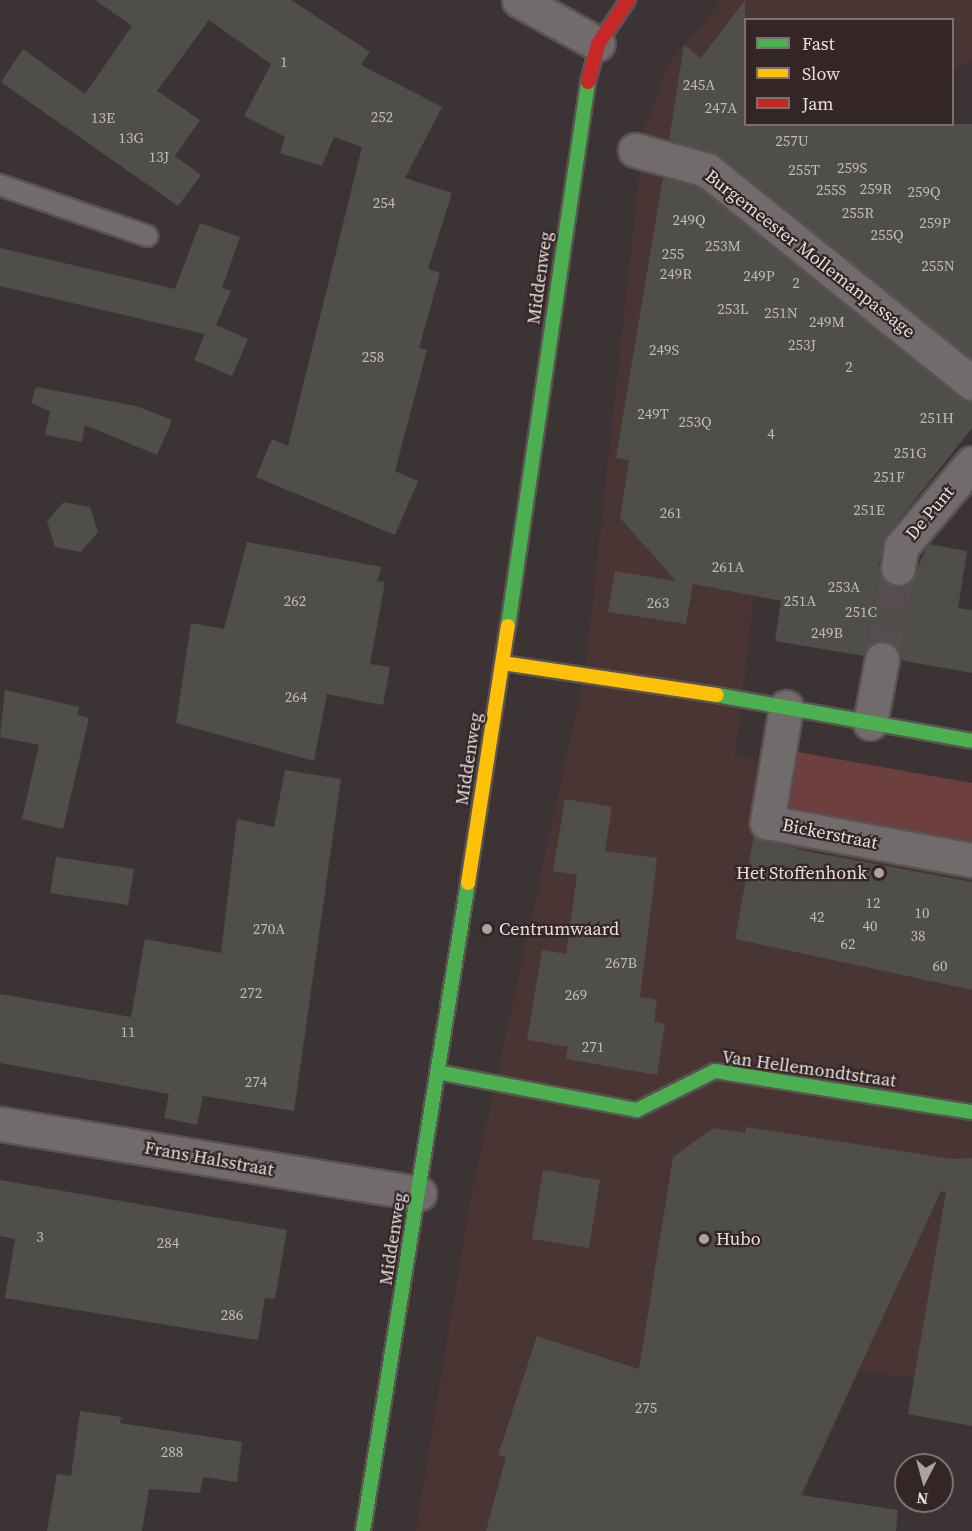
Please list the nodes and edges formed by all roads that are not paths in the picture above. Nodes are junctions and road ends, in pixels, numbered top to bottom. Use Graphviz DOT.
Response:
graph roads {
  1 [pos="519,0"];
  2 [pos="628,0"];
  3 [pos="598,44"];
  4 [pos="635,150"];
  5 [pos="0,185"];
  6 [pos="147,237"];
  7 [pos="972,383"];
  8 [pos="972,464"];
  9 [pos="898,568"];
  10 [pos="876,653"];
  11 [pos="503,663"];
  12 [pos="786,707"];
  13 [pos="863,721"];
  14 [pos="972,741"];
  15 [pos="972,860"];
  16 [pos="437,1072"];
  17 [pos="972,1112"];
  18 [pos="0,1124"];
  19 [pos="419,1193"];
  20 [pos="363,1531"];
  1 -- 3 [label="street"];
  2 -- 3 [label="street, Middenweg"];
  3 -- 11 [label="street, Middenweg"];
  4 -- 7 [label="street, Burgemeester Mollemanpassage"];
  5 -- 6 [label="lane"];
  8 -- 9 [label="street, De Punt"];
  10 -- 13 [label="street"];
  11 -- 12 [label="street"];
  11 -- 16 [label="street, Middenweg"];
  12 -- 13 [label="street"];
  12 -- 15 [label="street, Bickerstraat"];
  13 -- 14 [label="street"];
  16 -- 17 [label="street, Van Hellemondtstraat"];
  16 -- 19 [label="street, Middenweg"];
  18 -- 19 [label="street, Frans Halsstraat"];
  19 -- 20 [label="street, Middenweg"];
}
